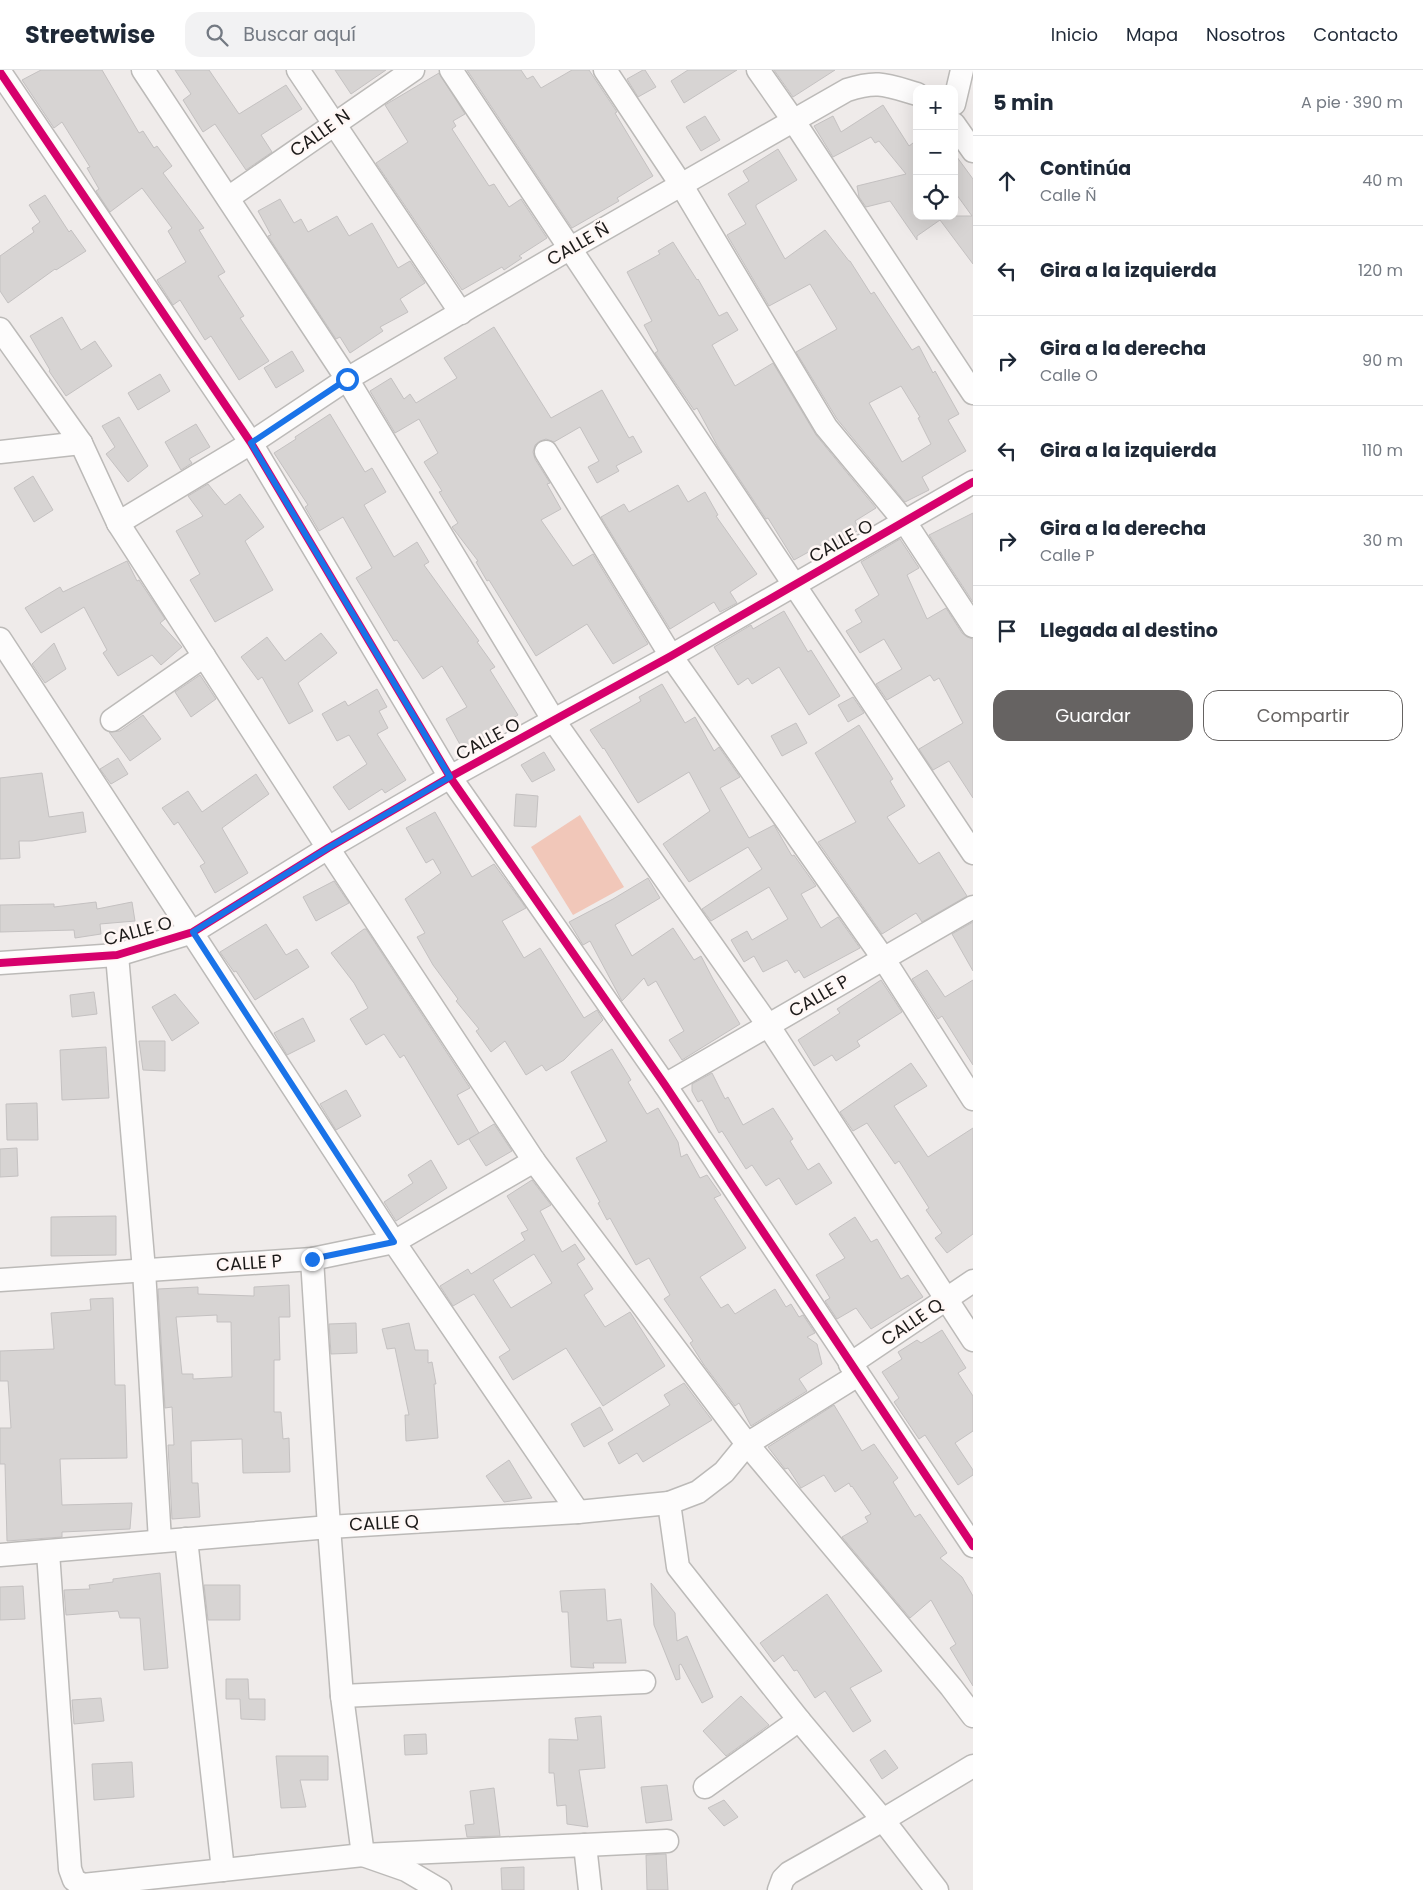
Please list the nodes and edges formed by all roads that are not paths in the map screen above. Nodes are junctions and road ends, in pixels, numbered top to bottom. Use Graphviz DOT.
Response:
graph roads {
  1 [pos="143,70"];
  2 [pos="298,70"];
  3 [pos="413,70"];
  4 [pos="451,70"];
  5 [pos="605,70"];
  6 [pos="758,70"];
  7 [pos="962,70"];
  8 [pos="0,72"];
  9 [pos="849,80"];
  10 [pos="958,87"];
  11 [pos="913,93"];
  12 [pos="958,105"];
  13 [pos="973,108"];
  14 [pos="793,120"];
  15 [pos="334,123"];
  16 [pos="958,130"];
  17 [pos="973,151"];
  18 [pos="682,186"];
  19 [pos="228,198"];
  20 [pos="569,249"];
  21 [pos="461,313"];
  22 [pos="0,330"];
  23 [pos="347,379"];
  24 [pos="973,393"];
  25 [pos="81,443"];
  26 [pos="251,443"];
  27 [pos="0,452"];
  28 [pos="546,452"];
  29 [pos="973,482"];
  30 [pos="905,522"];
  31 [pos="118,523"];
  32 [pos="793,585"];
  33 [pos="973,626"];
  34 [pos="0,639"];
  35 [pos="204,656"];
  36 [pos="670,656"];
  37 [pos="112,720"];
  38 [pos="554,721"];
  39 [pos="450,777"];
  40 [pos="328,848"];
  41 [pos="973,853"];
  42 [pos="973,907"];
  43 [pos="193,932"];
  44 [pos="117,956"];
  45 [pos="884,958"];
  46 [pos="0,963"];
  47 [pos="768,1025"];
  48 [pos="665,1085"];
  49 [pos="973,1098"];
  50 [pos="534,1161"];
  51 [pos="394,1242"];
  52 [pos="312,1259"];
  53 [pos="144,1270"];
  54 [pos="0,1280"];
  55 [pos="973,1281"];
  56 [pos="946,1299"];
  57 [pos="973,1340"];
  58 [pos="854,1369"];
  59 [pos="747,1444"];
  60 [pos="669,1504"];
  61 [pos="578,1512"];
  62 [pos="329,1527"];
  63 [pos="186,1539"];
  64 [pos="160,1541"];
  65 [pos="973,1546"];
  66 [pos="48,1552"];
  67 [pos="0,1555"];
  68 [pos="644,1682"];
  69 [pos="342,1696"];
  70 [pos="973,1716"];
  71 [pos="799,1720"];
  72 [pos="973,1766"];
  73 [pos="705,1787"];
  74 [pos="883,1820"];
  75 [pos="666,1841"];
  76 [pos="585,1845"];
  77 [pos="363,1855"];
  78 [pos="223,1870"];
  79 [pos="440,1890"];
  80 [pos="590,1890"];
  81 [pos="779,1890"];
  82 [pos="937,1890"];
  1 -- 19 [label="street"];
  2 -- 15 [label="street"];
  3 -- 15 [label="street, CALLE N"];
  4 -- 20 [label="street"];
  5 -- 18 [label="street"];
  6 -- 14 [label="street"];
  7 -- 10 [label="street"];
  8 -- 26 [label="street"];
  9 -- 11 [label="street, CALLE Ñ"];
  9 -- 14 [label="street, CALLE Ñ"];
  12 -- 13 [label="street"];
  14 -- 18 [label="street, CALLE Ñ"];
  14 -- 24 [label="street"];
  15 -- 19 [label="street, CALLE N"];
  15 -- 21 [label="street"];
  16 -- 17 [label="street"];
  18 -- 20 [label="street, CALLE Ñ"];
  18 -- 30 [label="street"];
  19 -- 23 [label="street"];
  20 -- 21 [label="street, CALLE Ñ"];
  20 -- 32 [label="street"];
  21 -- 23 [label="street, CALLE Ñ"];
  22 -- 25 [label="street"];
  23 -- 26 [label="street, CALLE Ñ"];
  23 -- 38 [label="street"];
  25 -- 27 [label="street"];
  25 -- 31 [label="street"];
  26 -- 31 [label="street, CALLE Ñ"];
  26 -- 39 [label="street"];
  28 -- 36 [label="street"];
  29 -- 30 [label="street, CALLE O"];
  30 -- 32 [label="street, CALLE O"];
  30 -- 33 [label="street"];
  31 -- 35 [label="street"];
  32 -- 36 [label="street, CALLE O"];
  32 -- 41 [label="street"];
  34 -- 43 [label="street"];
  35 -- 37 [label="street"];
  35 -- 40 [label="street"];
  36 -- 38 [label="street, CALLE O"];
  36 -- 45 [label="street"];
  38 -- 39 [label="street, CALLE O"];
  38 -- 47 [label="street"];
  39 -- 40 [label="street, CALLE O"];
  39 -- 48 [label="street"];
  40 -- 43 [label="street, CALLE O"];
  40 -- 50 [label="street"];
  42 -- 45 [label="street, CALLE P"];
  43 -- 44 [label="street, CALLE O"];
  43 -- 51 [label="street"];
  44 -- 46 [label="street, CALLE O"];
  44 -- 53 [label="street"];
  45 -- 47 [label="street, CALLE P"];
  45 -- 49 [label="street"];
  47 -- 48 [label="street, CALLE P"];
  47 -- 56 [label="street"];
  48 -- 58 [label="street"];
  50 -- 51 [label="street, CALLE P"];
  50 -- 59 [label="street"];
  51 -- 52 [label="street, CALLE P"];
  51 -- 61 [label="street"];
  52 -- 53 [label="street, CALLE P"];
  52 -- 62 [label="street"];
  53 -- 54 [label="street, CALLE P"];
  53 -- 64 [label="street"];
  55 -- 56 [label="street, CALLE Q"];
  56 -- 57 [label="street"];
  56 -- 58 [label="street, CALLE Q"];
  58 -- 59 [label="street, CALLE Q"];
  58 -- 65 [label="street"];
  59 -- 60 [label="street, CALLE Q"];
  59 -- 70 [label="street"];
  60 -- 61 [label="street, CALLE Q"];
  60 -- 71 [label="street"];
  61 -- 62 [label="street, CALLE Q"];
  62 -- 63 [label="street, CALLE Q"];
  62 -- 69 [label="street"];
  63 -- 64 [label="street, CALLE Q"];
  63 -- 78 [label="street"];
  64 -- 66 [label="street, CALLE Q"];
  66 -- 67 [label="street, CALLE Q"];
  66 -- 78 [label="street"];
  68 -- 69 [label="street"];
  69 -- 77 [label="street"];
  71 -- 73 [label="street"];
  71 -- 74 [label="street"];
  72 -- 74 [label="street"];
  74 -- 81 [label="street"];
  74 -- 82 [label="street"];
  75 -- 76 [label="street"];
  76 -- 77 [label="street"];
  76 -- 80 [label="street"];
  77 -- 78 [label="street"];
  77 -- 79 [label="street"];
}
